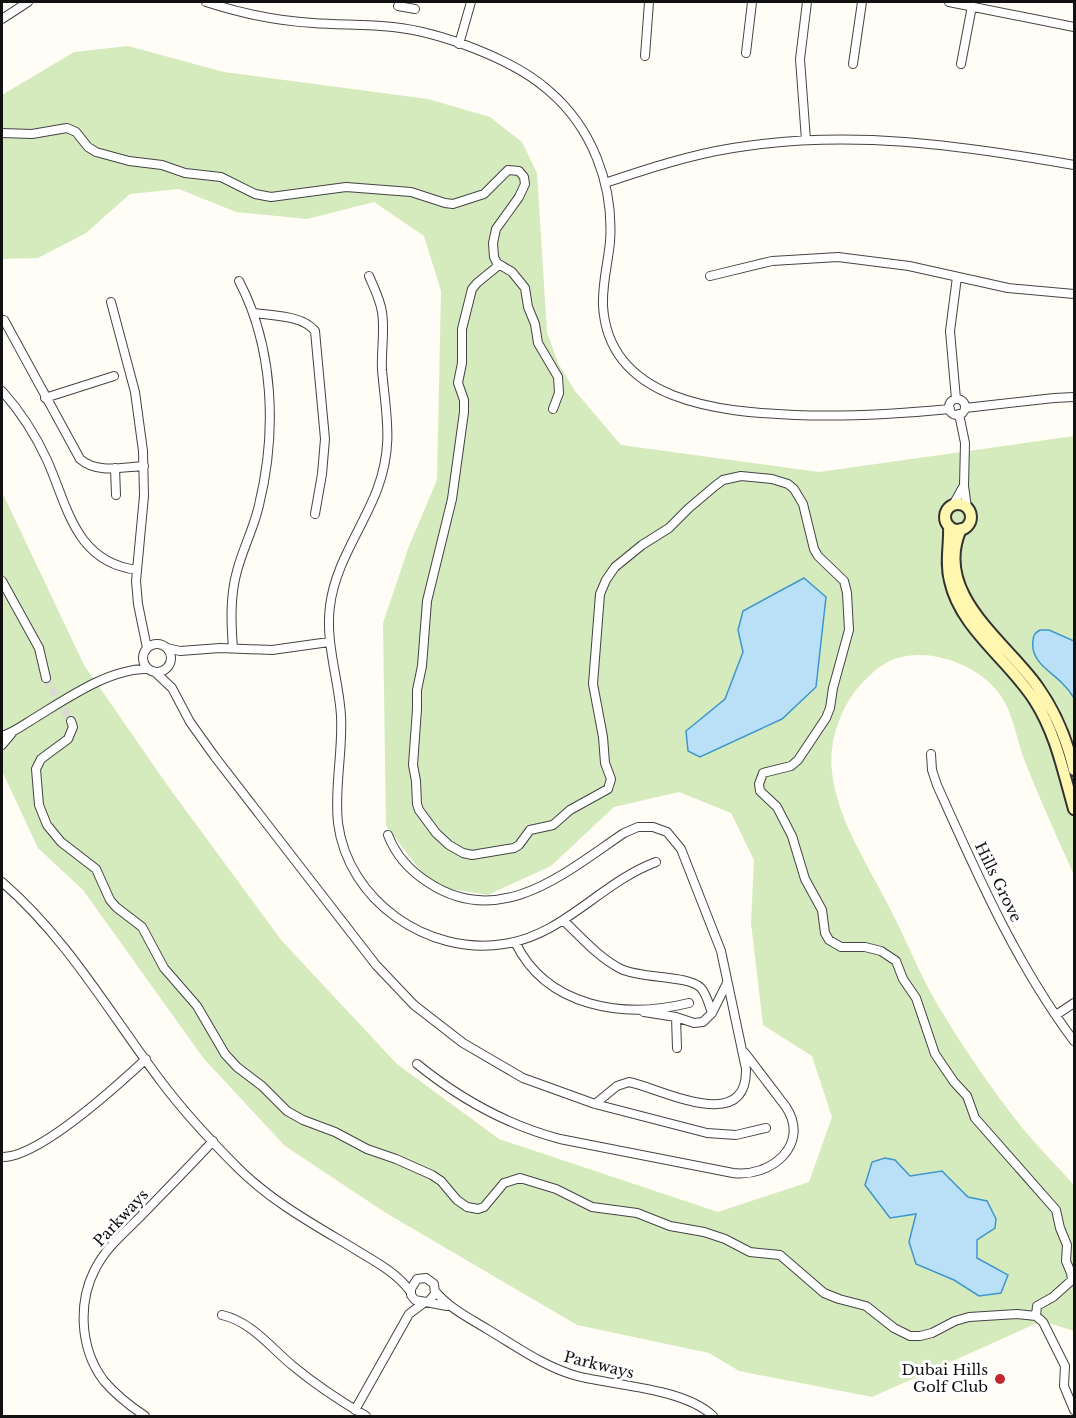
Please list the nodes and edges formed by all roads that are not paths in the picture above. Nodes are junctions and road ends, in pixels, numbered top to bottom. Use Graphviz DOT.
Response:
graph roads {
  1 [pos="28,2"];
  2 [pos="206,2"];
  3 [pos="471,2"];
  4 [pos="649,2"];
  5 [pos="753,2"];
  6 [pos="807,2"];
  7 [pos="862,2"];
  8 [pos="949,2"];
  9 [pos="972,6"];
  10 [pos="2,19"];
  11 [pos="1074,27"];
  12 [pos="459,44"];
  13 [pos="746,53"];
  14 [pos="645,56"];
  15 [pos="853,64"];
  16 [pos="961,64"];
  17 [pos="2,133"];
  18 [pos="806,140"];
  19 [pos="1074,165"];
  20 [pos="605,183"];
  21 [pos="499,265"];
  22 [pos="369,276"];
  23 [pos="710,276"];
  24 [pos="957,277"];
  25 [pos="239,281"];
  26 [pos="1074,294"];
  27 [pos="111,302"];
  28 [pos="254,313"];
  29 [pos="4,320"];
  30 [pos="114,376"];
  31 [pos="2,391"];
  32 [pos="1074,397"];
  33 [pos="45,398"];
  34 [pos="956,399"];
  35 [pos="553,409"];
  36 [pos="950,409"];
  37 [pos="962,411"];
  38 [pos="144,466"];
  39 [pos="115,468"];
  40 [pos="964,486"];
  41 [pos="116,495"];
  42 [pos="953,505"];
  43 [pos="967,508"];
  44 [pos="315,514"];
  45 [pos="949,526"];
  46 [pos="961,529"];
  47 [pos="136,570"];
  48 [pos="2,581"];
  49 [pos="144,626"];
  50 [pos="329,642"];
  51 [pos="163,646"];
  52 [pos="147,648"];
  53 [pos="233,648"];
  54 [pos="184,651"];
  55 [pos="143,657"];
  56 [pos="170,664"];
  57 [pos="152,670"];
  58 [pos="126,671"];
  59 [pos="46,678"];
  60 [pos="172,688"];
  61 [pos="71,721"];
  62 [pos="13,732"];
  63 [pos="2,736"];
  64 [pos="2,745"];
  65 [pos="931,754"];
  66 [pos="1074,770"];
  67 [pos="1074,809"];
  68 [pos="388,835"];
  69 [pos="656,862"];
  70 [pos="2,876"];
  71 [pos="4,884"];
  72 [pos="564,921"];
  73 [pos="515,942"];
  74 [pos="728,982"];
  75 [pos="689,1003"];
  76 [pos="1074,1003"];
  77 [pos="640,1010"];
  78 [pos="712,1014"];
  79 [pos="1056,1015"];
  80 [pos="676,1017"];
  81 [pos="1074,1041"];
  82 [pos="677,1048"];
  83 [pos="742,1050"];
  84 [pos="146,1059"];
  85 [pos="417,1064"];
  86 [pos="595,1104"];
  87 [pos="766,1128"];
  88 [pos="213,1141"];
  89 [pos="2,1156"];
  90 [pos="396,1275"];
  91 [pos="417,1279"];
  92 [pos="435,1291"];
  93 [pos="411,1293"];
  94 [pos="427,1302"];
  95 [pos="452,1307"];
  96 [pos="409,1314"];
  97 [pos="222,1315"];
  98 [pos="1036,1316"];
  99 [pos="355,1410"];
  100 [pos="1074,1410"];
  101 [pos="145,1416"];
  102 [pos="366,1416"];
  103 [pos="713,1416"];
  1 -- 10 [label="street"];
  2 -- 12 [label="street"];
  3 -- 12 [label="street"];
  4 -- 14 [label="street"];
  5 -- 13 [label="street"];
  6 -- 18 [label="street"];
  7 -- 15 [label="street"];
  8 -- 9 [label="street"];
  9 -- 11 [label="street"];
  9 -- 16 [label="street"];
  12 -- 20 [label="street"];
  17 -- 21 [label="street"];
  18 -- 19 [label="street"];
  18 -- 20 [label="street"];
  20 -- 36 [label="street"];
  21 -- 35 [label="street"];
  21 -- 98 [label="street"];
  22 -- 50 [label="street"];
  23 -- 24 [label="street"];
  24 -- 26 [label="street"];
  24 -- 34 [label="street"];
  25 -- 28 [label="street"];
  27 -- 38 [label="street"];
  28 -- 44 [label="street"];
  28 -- 53 [label="street"];
  29 -- 33 [label="street"];
  30 -- 33 [label="street"];
  31 -- 47 [label="street"];
  32 -- 37 [label="street"];
  33 -- 39 [label="street"];
  34 -- 36 [label="street"];
  34 -- 37 [label="street"];
  36 -- 37 [label="street"];
  37 -- 40 [label="street"];
  38 -- 39 [label="street"];
  38 -- 47 [label="street"];
  39 -- 41 [label="street"];
  40 -- 42 [label="street"];
  40 -- 43 [label="street"];
  42 -- 43 [label="street"];
  42 -- 45 [label="street"];
  43 -- 46 [label="street"];
  45 -- 46 [label="street"];
  45 -- 67 [label="street"];
  46 -- 66 [label="street"];
  47 -- 49 [label="street"];
  48 -- 59 [label="street"];
  49 -- 51 [label="street"];
  49 -- 52 [label="street"];
  50 -- 53 [label="street"];
  50 -- 73 [label="street"];
  51 -- 52 [label="street"];
  51 -- 54 [label="street"];
  51 -- 56 [label="street"];
  52 -- 55 [label="street"];
  53 -- 54 [label="street"];
  54 -- 56 [label="street"];
  55 -- 57 [label="street"];
  55 -- 58 [label="street"];
  56 -- 57 [label="street"];
  56 -- 60 [label="street"];
  57 -- 58 [label="street"];
  57 -- 60 [label="street"];
  58 -- 62 [label="street"];
  60 -- 86 [label="street"];
  61 -- 98 [label="street"];
  62 -- 63 [label="street"];
  62 -- 64 [label="street"];
  65 -- 79 [label="street, Hills Grove"];
  68 -- 74 [label="street"];
  69 -- 72 [label="street"];
  70 -- 71 [label="street"];
  71 -- 84 [label="street"];
  72 -- 73 [label="street"];
  72 -- 78 [label="street"];
  73 -- 77 [label="street"];
  74 -- 78 [label="street"];
  74 -- 83 [label="street"];
  75 -- 77 [label="street"];
  76 -- 79 [label="street"];
  77 -- 80 [label="street"];
  78 -- 80 [label="street"];
  79 -- 81 [label="street, Hills Grove"];
  80 -- 82 [label="street"];
  83 -- 85 [label="street"];
  83 -- 86 [label="street"];
  84 -- 88 [label="street"];
  84 -- 89 [label="street"];
  86 -- 87 [label="street"];
  88 -- 90 [label="street"];
  88 -- 101 [label="street, Parkways"];
  90 -- 91 [label="street"];
  90 -- 93 [label="street"];
  91 -- 92 [label="street"];
  91 -- 93 [label="street"];
  92 -- 94 [label="street"];
  92 -- 95 [label="street, Parkways"];
  93 -- 94 [label="street"];
  93 -- 96 [label="street"];
  94 -- 95 [label="street, Parkways"];
  94 -- 96 [label="street"];
  95 -- 103 [label="street, Parkways"];
  96 -- 99 [label="street"];
  97 -- 99 [label="street"];
  98 -- 100 [label="street"];
  99 -- 102 [label="street"];
}
